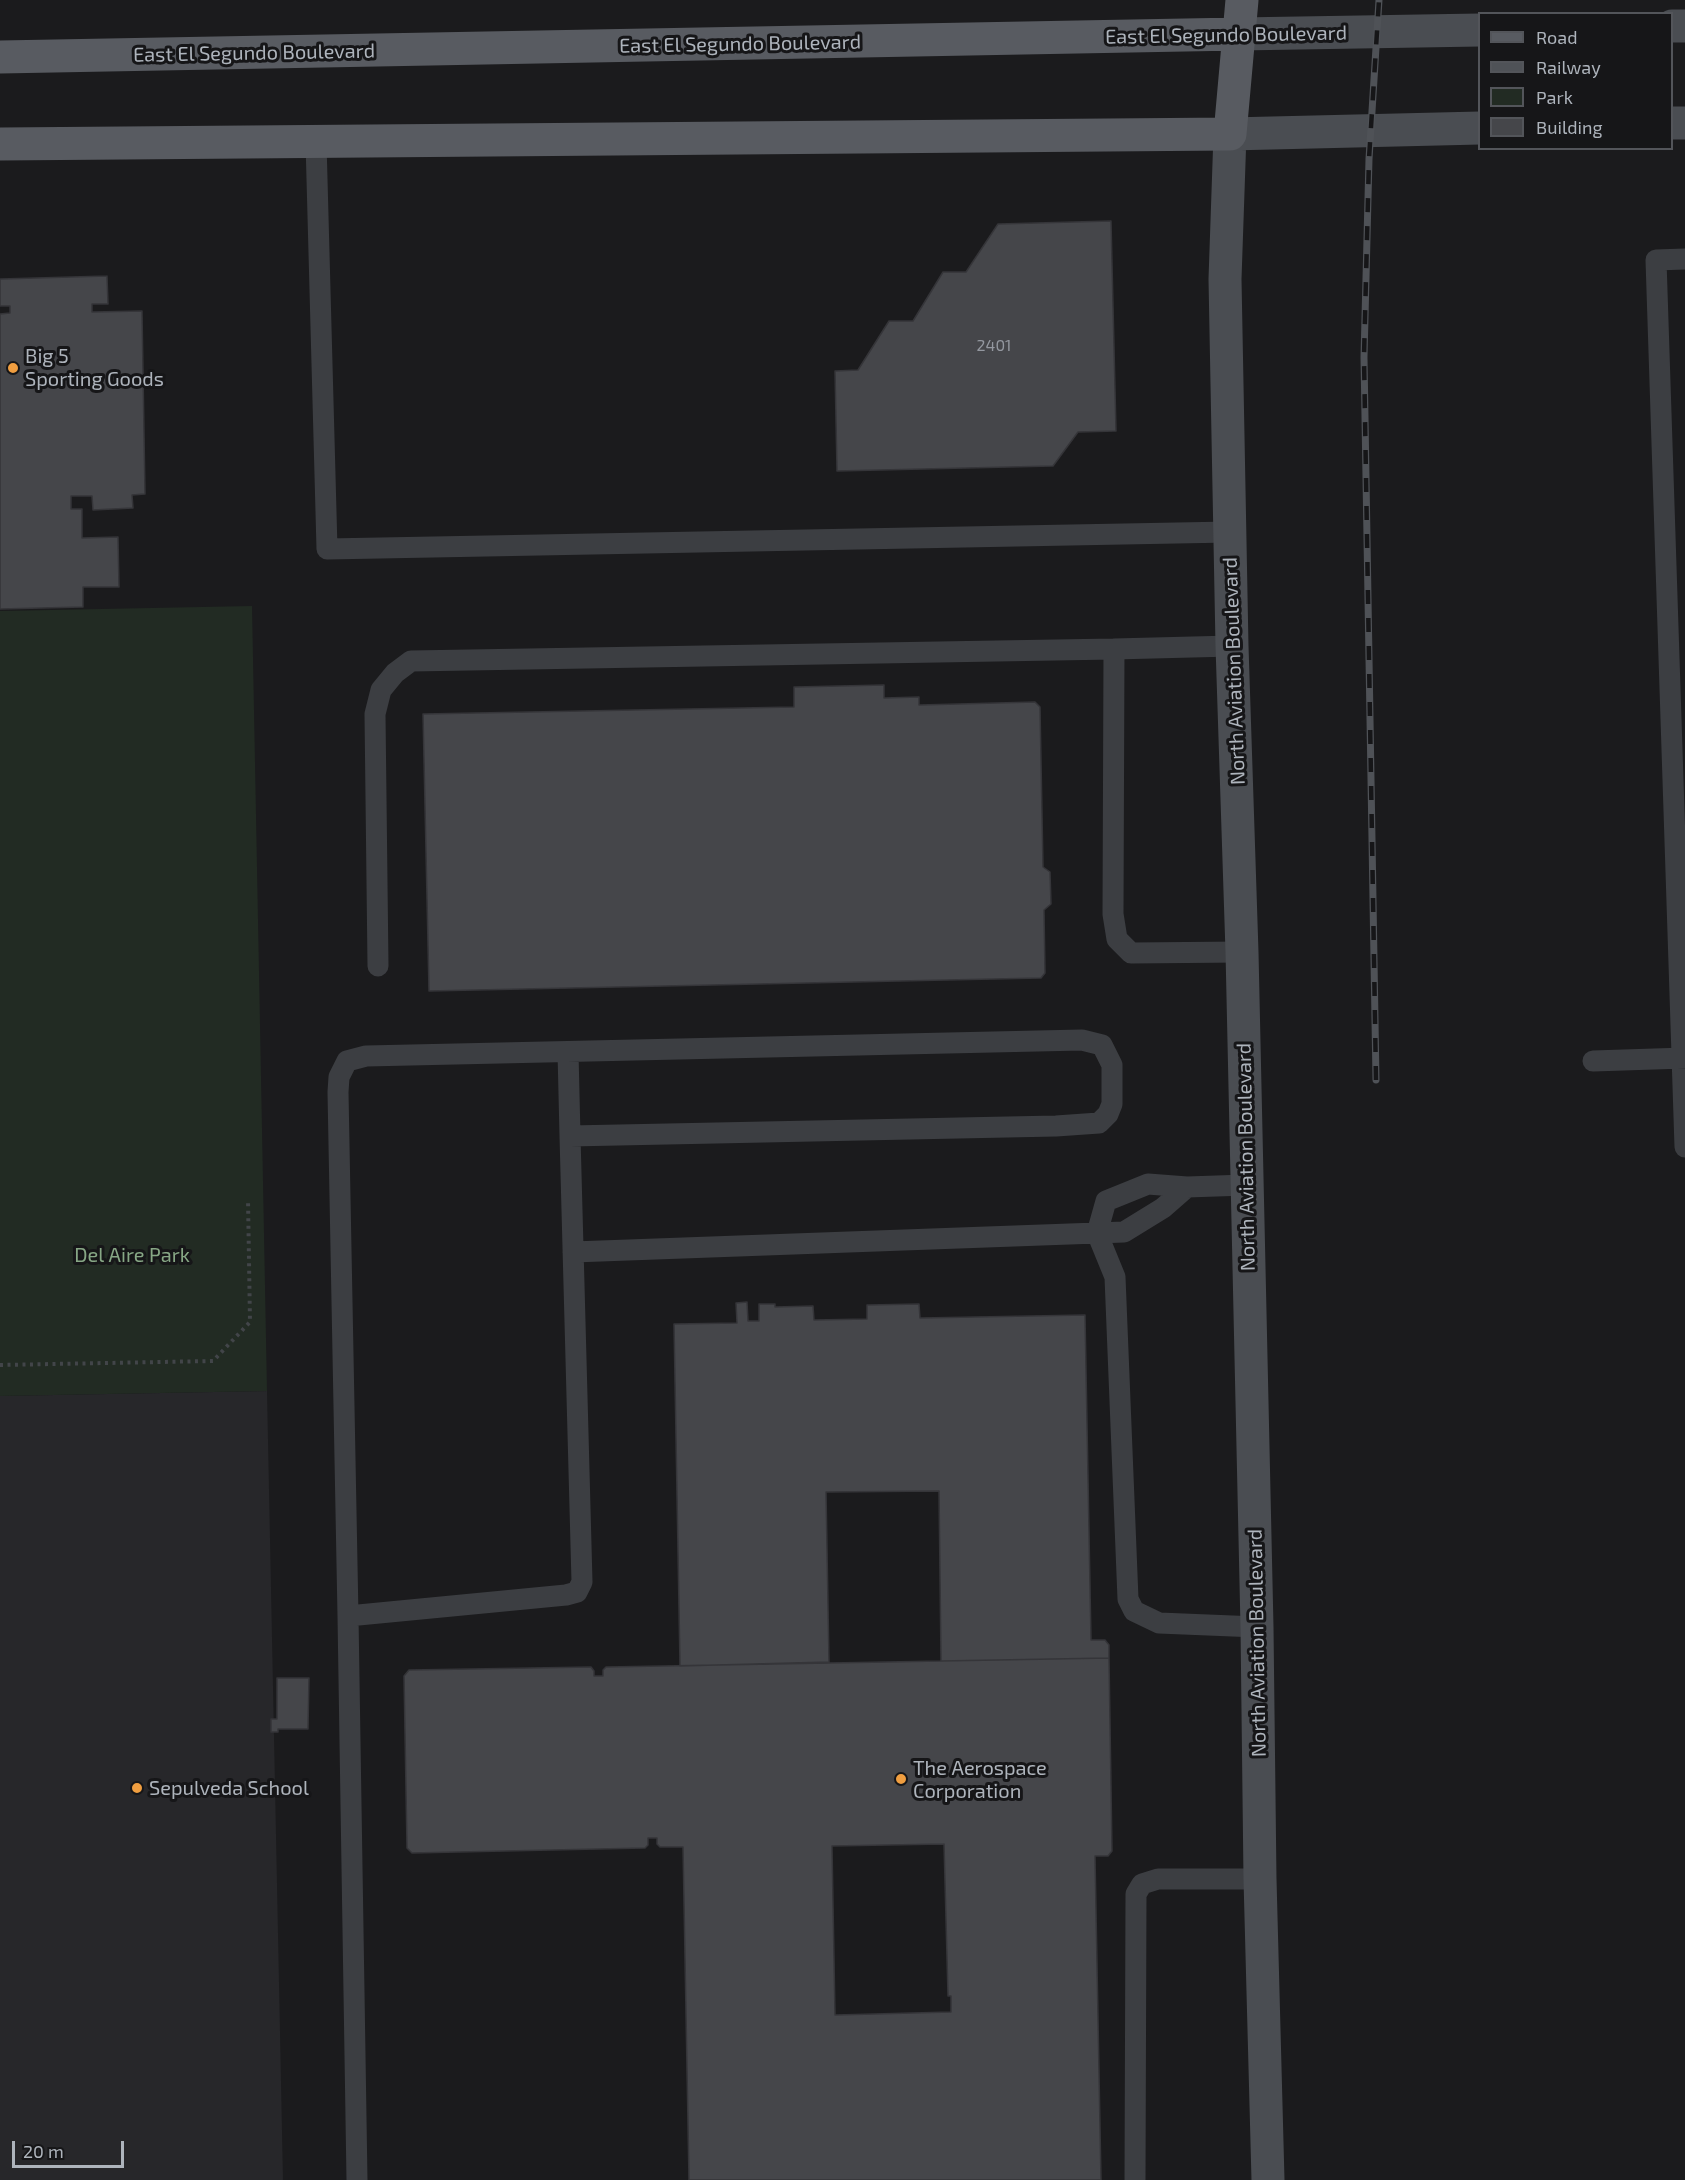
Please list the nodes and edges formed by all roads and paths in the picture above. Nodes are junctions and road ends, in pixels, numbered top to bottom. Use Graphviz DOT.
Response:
graph roads {
  1 [pos="1242,0"];
  2 [pos="1478,30"];
  3 [pos="1239,34"];
  4 [pos="0,57"];
  5 [pos="1478,128"];
  6 [pos="1230,134"];
  7 [pos="316,142"];
  8 [pos="0,144"];
  9 [pos="1685,259"];
  10 [pos="1230,532"];
  11 [pos="1232,646"];
  12 [pos="1114,649"];
  13 [pos="1242,952"];
  14 [pos="378,966"];
  15 [pos="568,1052"];
  16 [pos="1684,1058"];
  17 [pos="1593,1060"];
  18 [pos="570,1136"];
  19 [pos="1685,1147"];
  20 [pos="1246,1185"];
  21 [pos="1187,1187"];
  22 [pos="248,1199"];
  23 [pos="1096,1233"];
  24 [pos="573,1252"];
  25 [pos="0,1365"];
  26 [pos="348,1616"];
  27 [pos="1257,1627"];
  28 [pos="1260,1879"];
  29 [pos="357,2180"];
  30 [pos="1136,2180"];
  31 [pos="1268,2180"];
  1 -- 3 [label="main road"];
  2 -- 3 [label="main road, East El Segundo Boulevard"];
  3 -- 4 [label="main road, East El Segundo Boulevard"];
  3 -- 6 [label="main road"];
  5 -- 6 [label="main road"];
  6 -- 7 [label="main road"];
  6 -- 10 [label="main road, North Aviation Boulevard"];
  7 -- 8 [label="main road"];
  7 -- 10 [label="lane"];
  9 -- 16 [label="lane"];
  10 -- 11 [label="main road, North Aviation Boulevard"];
  11 -- 12 [label="lane"];
  11 -- 13 [label="main road, North Aviation Boulevard"];
  12 -- 13 [label="lane"];
  12 -- 14 [label="lane"];
  13 -- 20 [label="main road, North Aviation Boulevard"];
  15 -- 18 [label="lane"];
  15 -- 18 [label="lane"];
  15 -- 26 [label="lane"];
  16 -- 17 [label="lane"];
  16 -- 19 [label="lane"];
  18 -- 24 [label="lane"];
  20 -- 21 [label="lane"];
  20 -- 27 [label="main road, North Aviation Boulevard"];
  21 -- 23 [label="lane"];
  21 -- 23 [label="lane"];
  22 -- 25 [label="path"];
  23 -- 24 [label="lane"];
  23 -- 27 [label="lane"];
  24 -- 26 [label="lane"];
  26 -- 29 [label="lane"];
  27 -- 28 [label="main road, North Aviation Boulevard"];
  28 -- 30 [label="lane"];
  28 -- 31 [label="main road, North Aviation Boulevard"];
}
